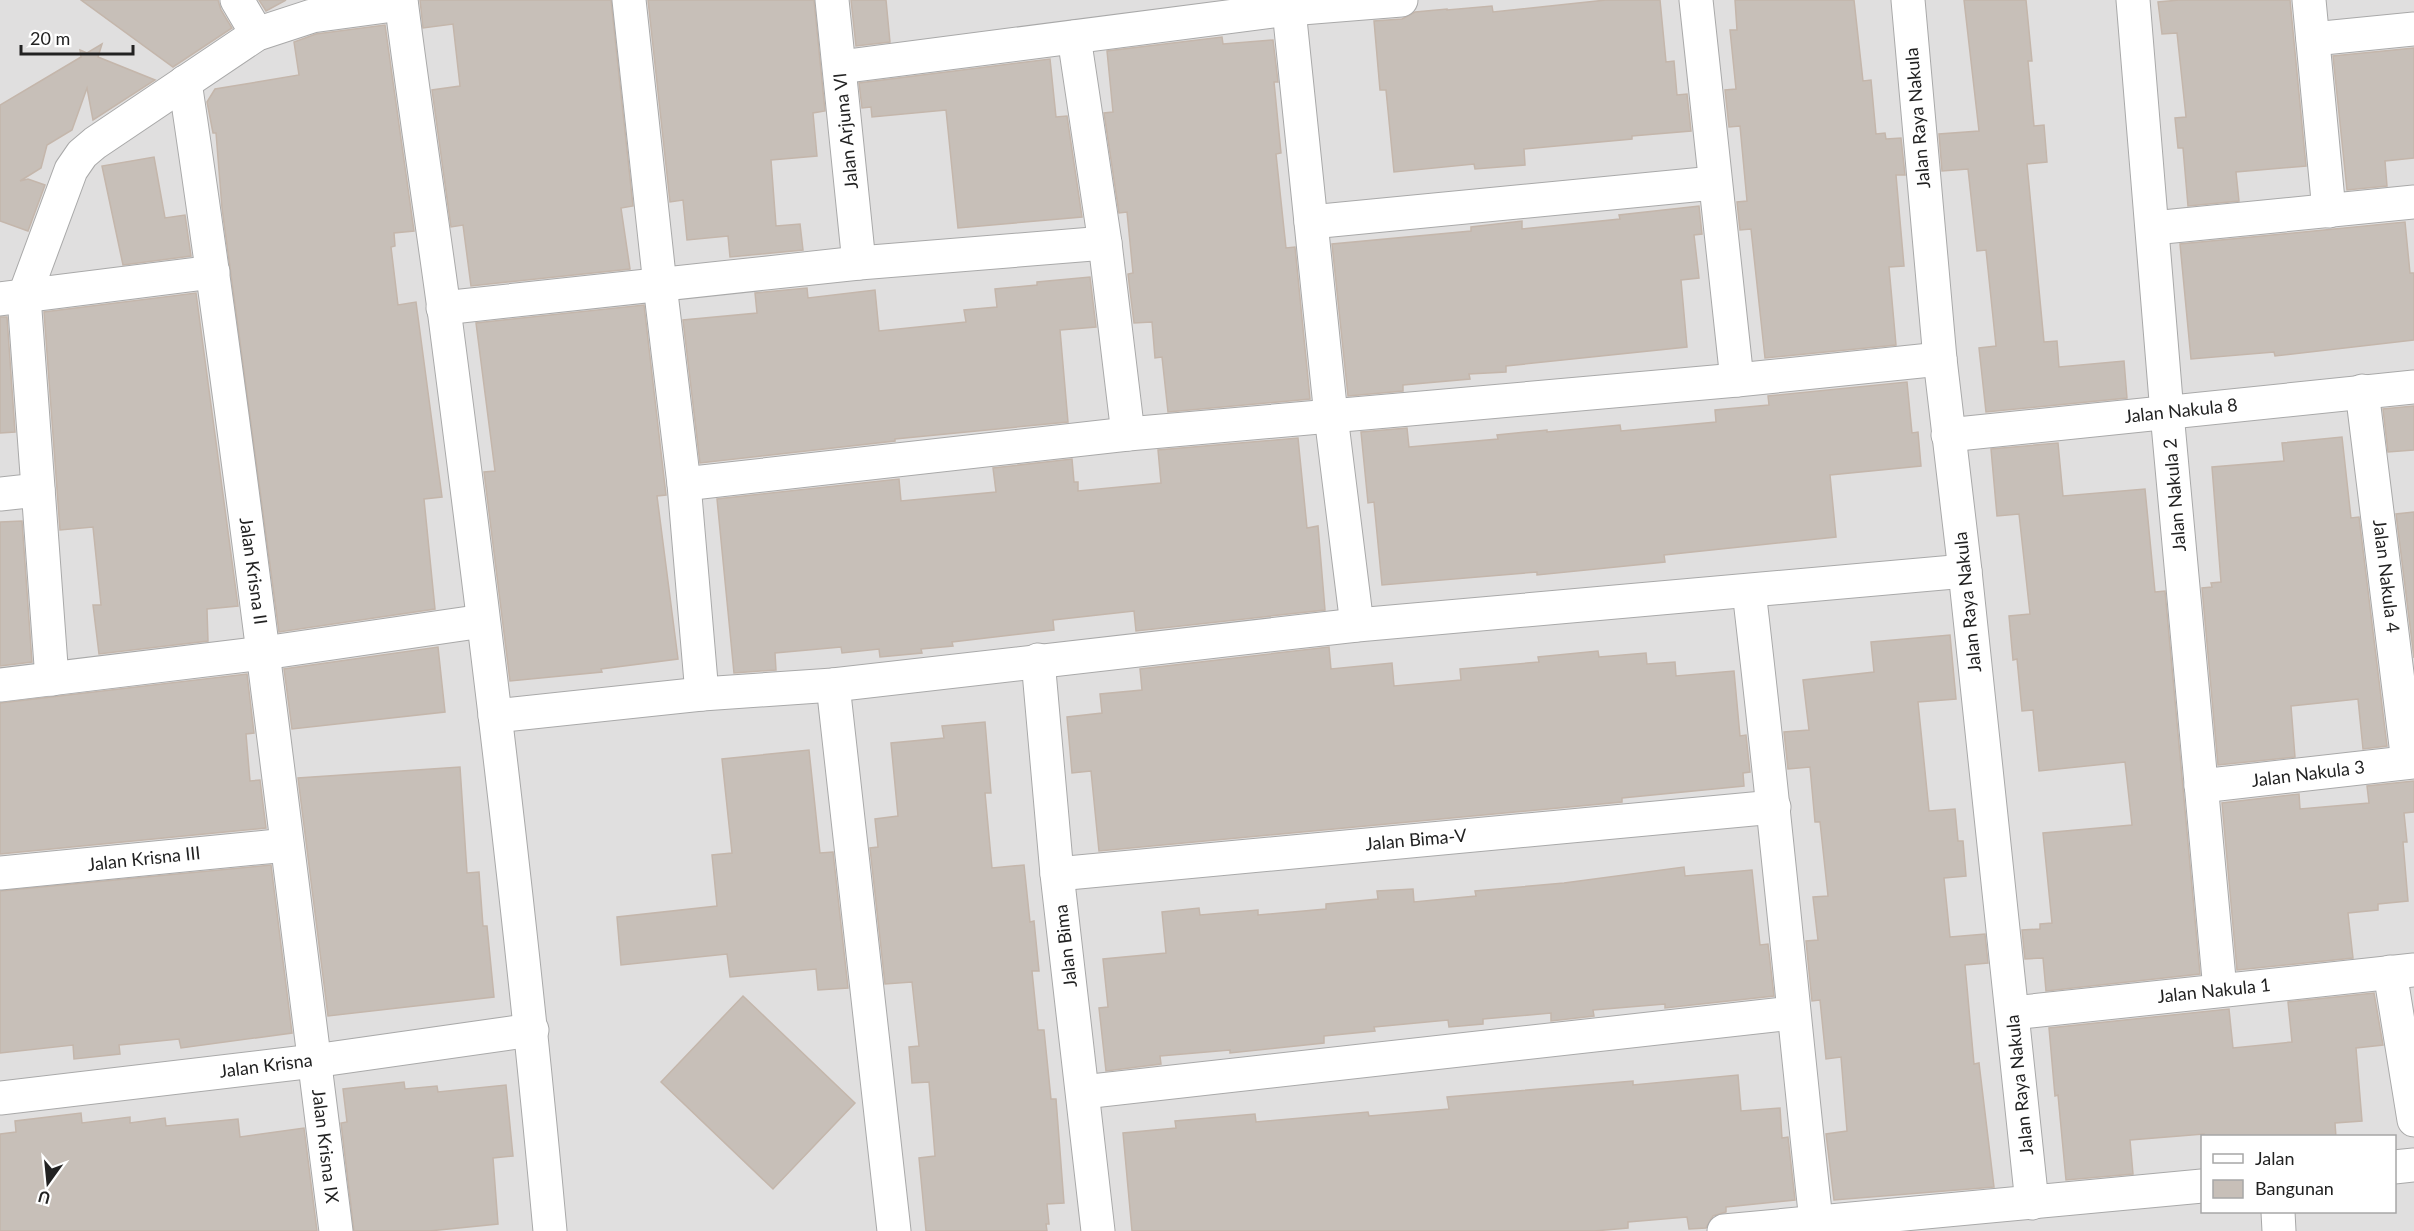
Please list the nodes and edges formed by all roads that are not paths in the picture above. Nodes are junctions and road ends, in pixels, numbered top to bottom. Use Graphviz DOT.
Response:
graph roads {
  1 [pos="237,0"];
  2 [pos="629,0"];
  3 [pos="832,0"];
  4 [pos="1401,0"];
  5 [pos="1696,0"];
  6 [pos="1908,0"];
  7 [pos="2133,0"];
  8 [pos="2309,0"];
  9 [pos="401,2"];
  10 [pos="1289,4"];
  11 [pos="2414,29"];
  12 [pos="257,34"];
  13 [pos="1074,37"];
  14 [pos="2313,39"];
  15 [pos="840,67"];
  16 [pos="185,82"];
  17 [pos="1714,183"];
  18 [pos="2414,202"];
  19 [pos="2329,210"];
  20 [pos="1311,222"];
  21 [pos="2153,228"];
  22 [pos="1105,243"];
  23 [pos="859,263"];
  24 [pos="213,273"];
  25 [pos="660,285"];
  26 [pos="12,298"];
  27 [pos="443,308"];
  28 [pos="1940,359"];
  29 [pos="1737,380"];
  30 [pos="2414,387"];
  31 [pos="2362,391"];
  32 [pos="2167,413"];
  33 [pos="1331,416"];
  34 [pos="1128,434"];
  35 [pos="1948,435"];
  36 [pos="684,484"];
  37 [pos="38,490"];
  38 [pos="0,494"];
  39 [pos="1965,571"];
  40 [pos="2401,587"];
  41 [pos="1749,591"];
  42 [pos="483,621"];
  43 [pos="1357,625"];
  44 [pos="264,653"];
  45 [pos="1038,660"];
  46 [pos="52,679"];
  47 [pos="833,685"];
  48 [pos="0,686"];
  49 [pos="702,694"];
  50 [pos="495,716"];
  51 [pos="2411,762"];
  52 [pos="2201,786"];
  53 [pos="1774,807"];
  54 [pos="287,845"];
  55 [pos="0,873"];
  56 [pos="1057,874"];
  57 [pos="2402,971"];
  58 [pos="2220,990"];
  59 [pos="1793,1012"];
  60 [pos="2013,1013"];
  61 [pos="532,1030"];
  62 [pos="314,1061"];
  63 [pos="1083,1092"];
  64 [pos="0,1098"];
  65 [pos="2414,1119"];
  66 [pos="2414,1165"];
  67 [pos="2396,1167"];
  68 [pos="2201,1186"];
  69 [pos="2032,1203"];
  70 [pos="2278,1213"];
  71 [pos="1816,1221"];
  72 [pos="336,1231"];
  73 [pos="550,1231"];
  74 [pos="894,1231"];
  75 [pos="1098,1231"];
  76 [pos="1724,1231"];
  77 [pos="2279,1231"];
  1 -- 12 [label="street"];
  2 -- 25 [label="street"];
  3 -- 15 [label="street, Jalan Arjuna VI"];
  4 -- 10 [label="street"];
  5 -- 17 [label="street"];
  6 -- 28 [label="street, Jalan Raya Nakula"];
  7 -- 21 [label="street, Jalan Nakula 2"];
  8 -- 14 [label="street"];
  9 -- 12 [label="street"];
  9 -- 27 [label="street"];
  10 -- 13 [label="street"];
  10 -- 20 [label="street"];
  11 -- 14 [label="street"];
  12 -- 16 [label="street"];
  13 -- 15 [label="street"];
  13 -- 22 [label="street"];
  14 -- 19 [label="street"];
  15 -- 23 [label="street, Jalan Arjuna VI"];
  16 -- 24 [label="street, Jalan Krisna II"];
  16 -- 26 [label="street"];
  17 -- 20 [label="street"];
  17 -- 29 [label="street"];
  18 -- 19 [label="street"];
  19 -- 21 [label="street"];
  20 -- 33 [label="street"];
  21 -- 32 [label="street, Jalan Nakula 2"];
  22 -- 23 [label="street"];
  22 -- 34 [label="street"];
  23 -- 25 [label="street"];
  24 -- 26 [label="street"];
  24 -- 44 [label="street, Jalan Krisna II"];
  25 -- 27 [label="street"];
  25 -- 36 [label="street"];
  26 -- 37 [label="street"];
  27 -- 42 [label="street"];
  28 -- 29 [label="street"];
  28 -- 35 [label="street, Jalan Raya Nakula"];
  29 -- 33 [label="street"];
  30 -- 31 [label="street, Jalan Nakula 8"];
  31 -- 32 [label="street, Jalan Nakula 8"];
  31 -- 40 [label="street, Jalan Nakula 4"];
  32 -- 35 [label="street, Jalan Nakula 8"];
  32 -- 52 [label="street, Jalan Nakula 2"];
  33 -- 34 [label="street"];
  33 -- 43 [label="street"];
  34 -- 36 [label="street"];
  35 -- 39 [label="street, Jalan Raya Nakula"];
  36 -- 49 [label="street"];
  37 -- 38 [label="street"];
  37 -- 46 [label="street"];
  39 -- 41 [label="street"];
  39 -- 60 [label="street, Jalan Raya Nakula"];
  40 -- 51 [label="street, Jalan Nakula 4"];
  41 -- 43 [label="street"];
  41 -- 53 [label="street"];
  42 -- 44 [label="street"];
  42 -- 50 [label="street"];
  43 -- 45 [label="street"];
  44 -- 46 [label="street"];
  44 -- 54 [label="street, Jalan Krisna II"];
  45 -- 47 [label="street"];
  45 -- 56 [label="street, Jalan Bima"];
  46 -- 48 [label="street"];
  47 -- 49 [label="street"];
  47 -- 74 [label="street"];
  49 -- 50 [label="street"];
  50 -- 61 [label="street"];
  51 -- 52 [label="street, Jalan Nakula 3"];
  52 -- 58 [label="street, Jalan Nakula 2"];
  53 -- 56 [label="street, Jalan Bima-V"];
  53 -- 59 [label="street"];
  54 -- 55 [label="street, Jalan Krisna III"];
  54 -- 62 [label="street, Jalan Krisna II"];
  56 -- 63 [label="street, Jalan Bima"];
  57 -- 58 [label="street, Jalan Nakula 1"];
  57 -- 65 [label="street"];
  58 -- 60 [label="street, Jalan Nakula 1"];
  59 -- 63 [label="street"];
  59 -- 71 [label="street"];
  60 -- 69 [label="street, Jalan Raya Nakula"];
  61 -- 62 [label="street, Jalan Krisna"];
  61 -- 73 [label="street"];
  62 -- 64 [label="street, Jalan Krisna"];
  62 -- 72 [label="street, Jalan Krisna IX"];
  63 -- 75 [label="street, Jalan Bima"];
  66 -- 67 [label="street"];
  68 -- 69 [label="street"];
  69 -- 71 [label="street"];
  70 -- 77 [label="street"];
  71 -- 76 [label="street"];
}
